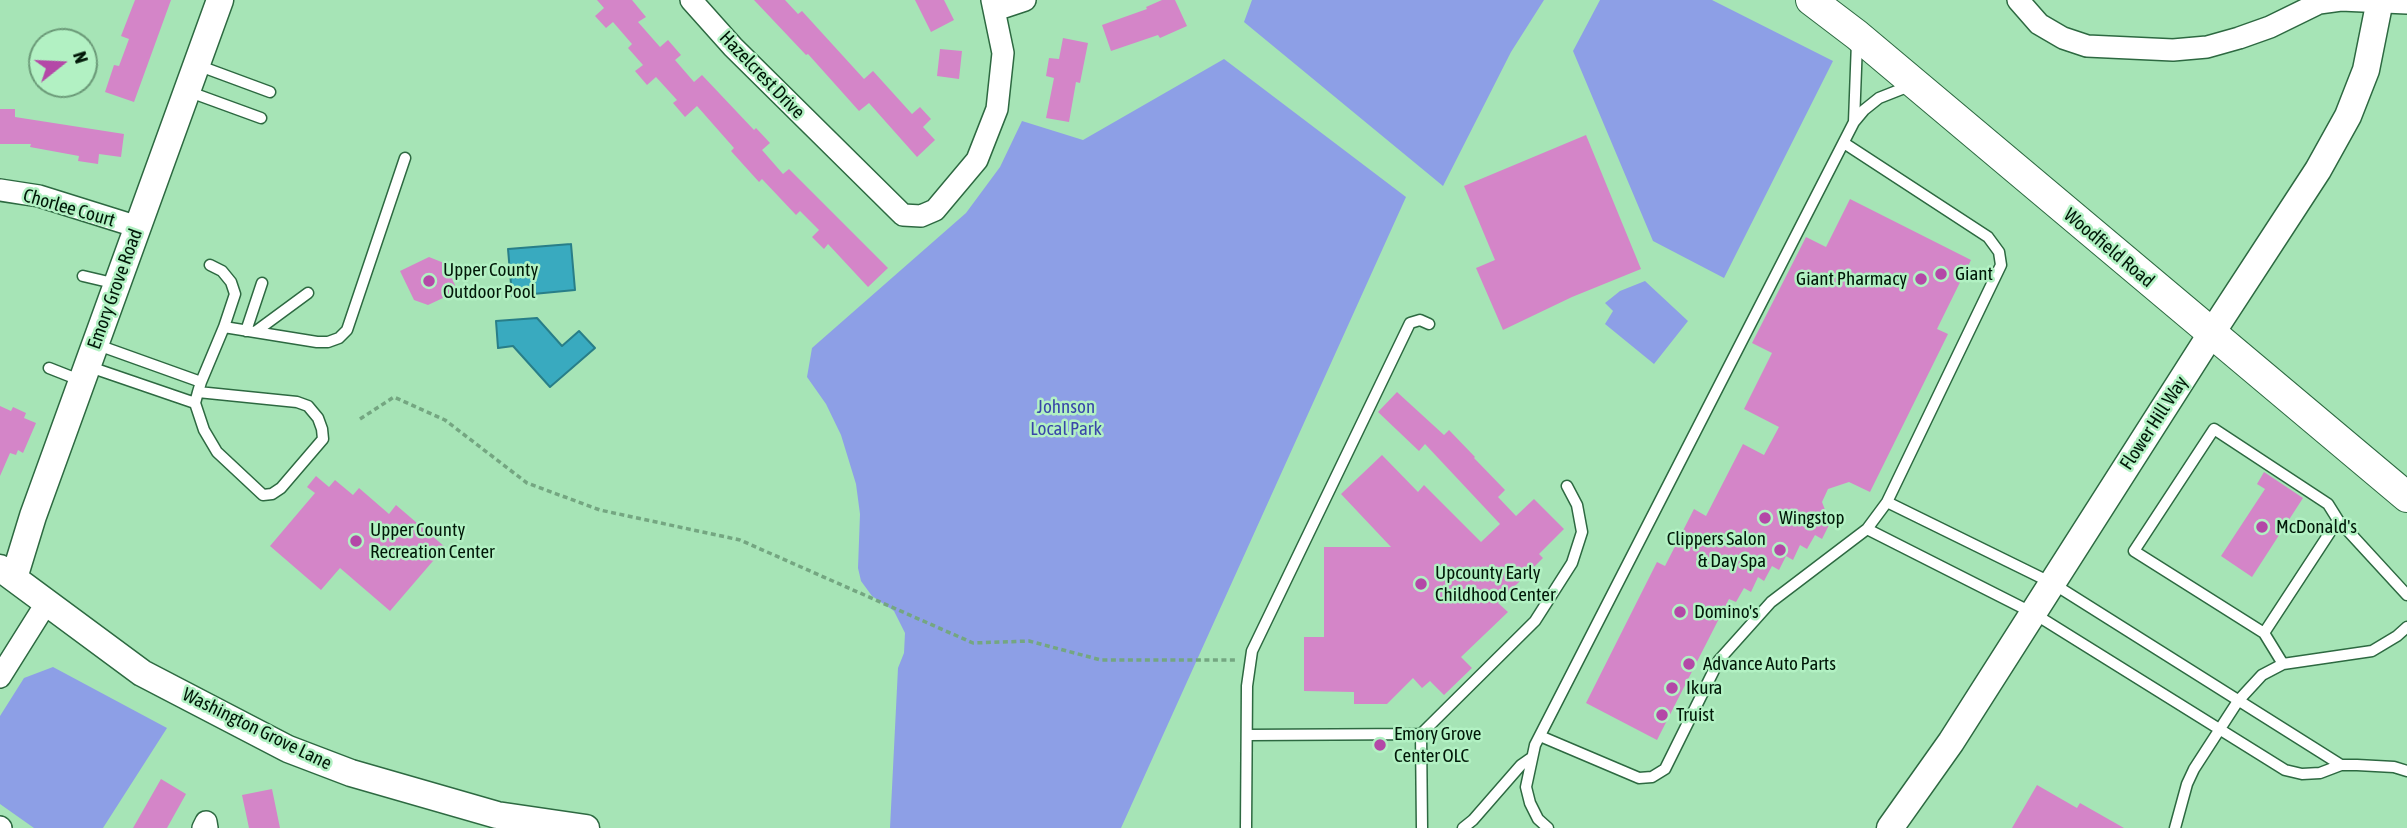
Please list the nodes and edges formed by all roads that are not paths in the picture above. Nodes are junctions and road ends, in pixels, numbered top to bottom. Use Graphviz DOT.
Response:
graph roads {
  1 [pos="220,0"];
  2 [pos="691,0"];
  3 [pos="1025,0"];
  4 [pos="1811,0"];
  5 [pos="2018,0"];
  6 [pos="2380,0"];
  7 [pos="2407,3"];
  8 [pos="993,5"];
  9 [pos="1857,35"];
  10 [pos="196,65"];
  11 [pos="1914,84"];
  12 [pos="187,91"];
  13 [pos="270,92"];
  14 [pos="261,118"];
  15 [pos="1854,122"];
  16 [pos="1844,143"];
  17 [pos="405,158"];
  18 [pos="0,190"];
  19 [pos="138,228"];
  20 [pos="210,265"];
  21 [pos="83,276"];
  22 [pos="262,283"];
  23 [pos="117,284"];
  24 [pos="308,293"];
  25 [pos="1429,324"];
  26 [pos="224,327"];
  27 [pos="251,331"];
  28 [pos="2211,334"];
  29 [pos="88,364"];
  30 [pos="49,368"];
  31 [pos="198,392"];
  32 [pos="1567,486"];
  33 [pos="2407,497"];
  34 [pos="1887,502"];
  35 [pos="2339,520"];
  36 [pos="1867,530"];
  37 [pos="7,573"];
  38 [pos="2052,583"];
  39 [pos="2407,595"];
  40 [pos="47,602"];
  41 [pos="2033,614"];
  42 [pos="2407,627"];
  43 [pos="2264,633"];
  44 [pos="2283,664"];
  45 [pos="0,677"];
  46 [pos="2238,701"];
  47 [pos="2220,729"];
  48 [pos="1422,734"];
  49 [pos="1247,735"];
  50 [pos="1540,736"];
  51 [pos="1531,758"];
  52 [pos="2341,765"];
  53 [pos="2407,771"];
  54 [pos="586,828"];
  55 [pos="1246,828"];
  56 [pos="1422,828"];
  57 [pos="1463,828"];
  58 [pos="1548,828"];
  59 [pos="1890,828"];
  60 [pos="2175,828"];
  1 -- 10 [label="street, Emory Grove Road"];
  2 -- 8 [label="street, Hazelcrest Drive"];
  3 -- 8 [label="street"];
  4 -- 9 [label="main road, Woodfield Road"];
  5 -- 6 [label="street"];
  6 -- 7 [label="street"];
  6 -- 28 [label="street, Flower Hill Way"];
  9 -- 11 [label="main road, Woodfield Road"];
  9 -- 15 [label="lane"];
  10 -- 12 [label="street, Emory Grove Road"];
  10 -- 13 [label="lane"];
  11 -- 15 [label="lane"];
  11 -- 28 [label="main road, Woodfield Road"];
  12 -- 14 [label="lane"];
  12 -- 19 [label="street, Emory Grove Road"];
  15 -- 16 [label="lane"];
  16 -- 34 [label="lane"];
  16 -- 50 [label="lane"];
  17 -- 27 [label="lane"];
  18 -- 19 [label="street, Chorlee Court"];
  19 -- 23 [label="street, Emory Grove Road"];
  20 -- 26 [label="lane"];
  21 -- 23 [label="lane"];
  22 -- 27 [label="lane"];
  23 -- 29 [label="street, Emory Grove Road"];
  24 -- 27 [label="lane"];
  25 -- 49 [label="lane"];
  26 -- 27 [label="lane"];
  26 -- 31 [label="lane"];
  28 -- 33 [label="main road, Woodfield Road"];
  28 -- 38 [label="street, Flower Hill Way"];
  29 -- 30 [label="lane"];
  29 -- 31 [label="lane"];
  29 -- 31 [label="lane"];
  29 -- 37 [label="street, Emory Grove Road"];
  31 -- 31 [label="lane"];
  32 -- 48 [label="lane"];
  34 -- 36 [label="lane"];
  34 -- 38 [label="lane"];
  35 -- 39 [label="lane"];
  35 -- 43 [label="lane"];
  35 -- 43 [label="lane"];
  36 -- 41 [label="lane"];
  36 -- 50 [label="lane"];
  37 -- 40 [label="street, Washington Grove Lane"];
  38 -- 41 [label="street, Flower Hill Way"];
  38 -- 46 [label="lane"];
  40 -- 45 [label="street"];
  40 -- 54 [label="street, Washington Grove Lane"];
  41 -- 47 [label="lane"];
  41 -- 59 [label="street, Flower Hill Way"];
  42 -- 44 [label="lane"];
  43 -- 44 [label="lane"];
  44 -- 46 [label="lane"];
  46 -- 47 [label="lane"];
  46 -- 52 [label="lane"];
  47 -- 52 [label="lane"];
  47 -- 60 [label="lane"];
  48 -- 49 [label="lane"];
  48 -- 56 [label="lane"];
  49 -- 55 [label="lane"];
  50 -- 51 [label="lane"];
  51 -- 57 [label="lane"];
  51 -- 58 [label="lane"];
  52 -- 53 [label="lane"];
}
